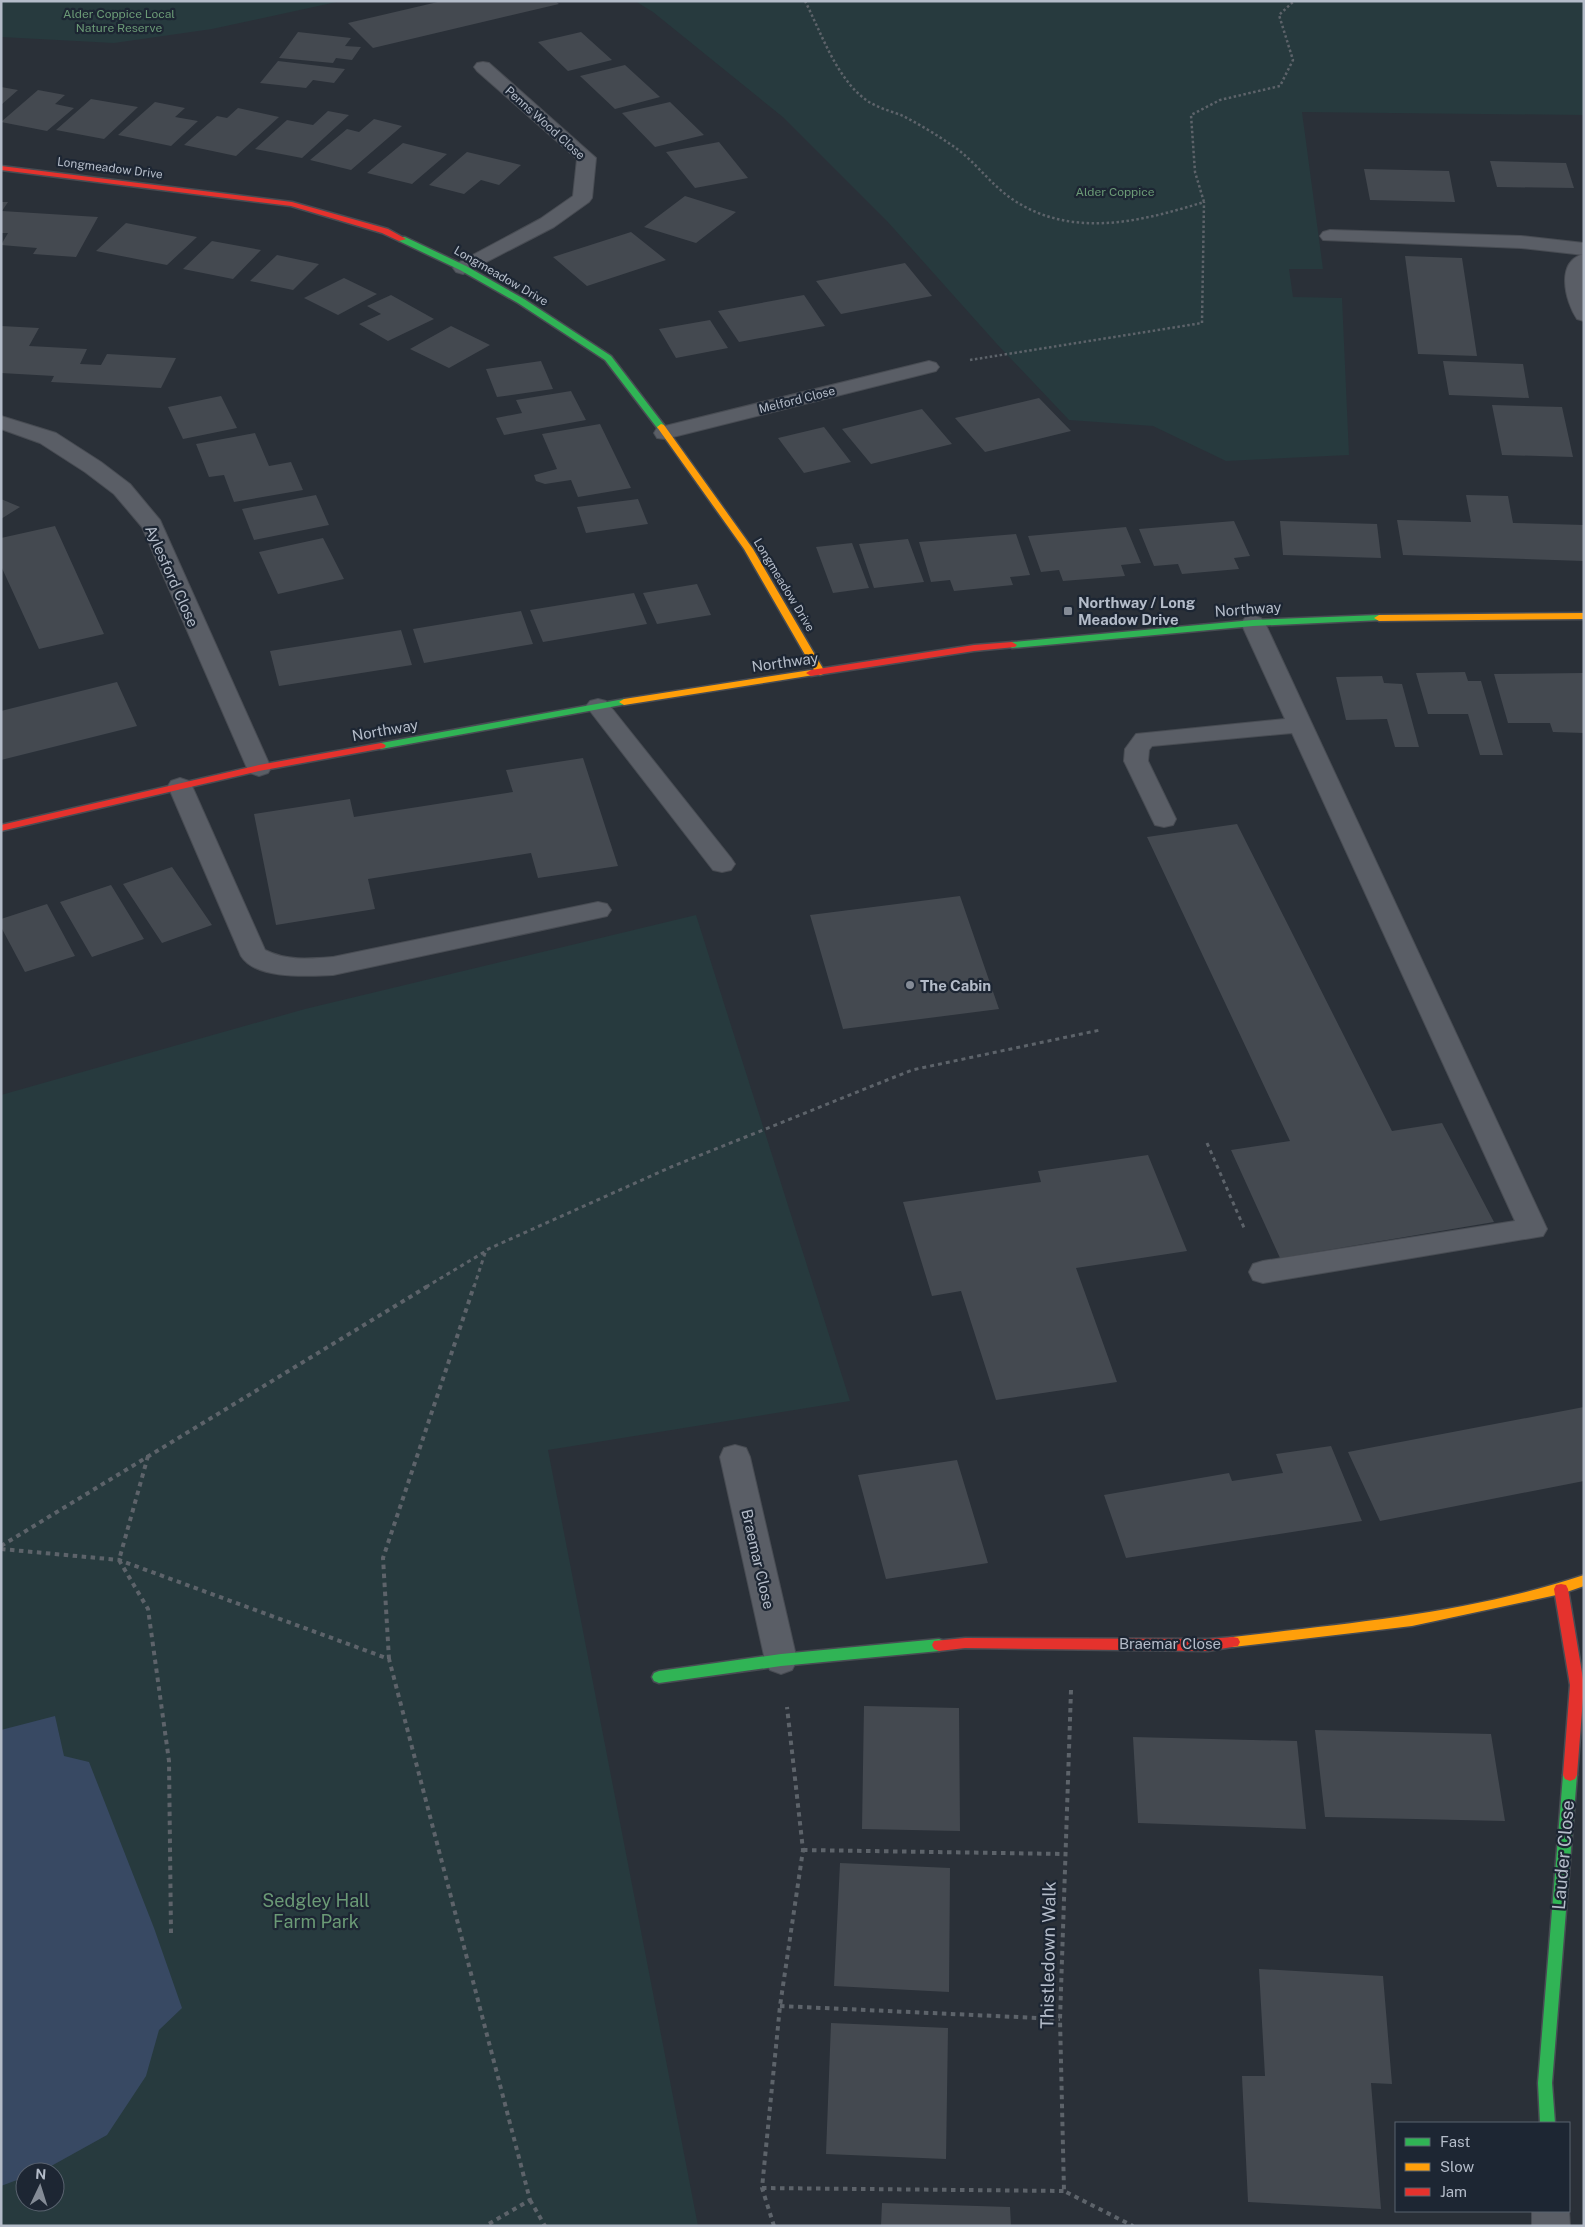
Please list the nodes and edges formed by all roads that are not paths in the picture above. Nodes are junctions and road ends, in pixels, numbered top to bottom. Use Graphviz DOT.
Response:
graph roads {
  1 [pos="483,68"];
  2 [pos="1,168"];
  3 [pos="1330,236"];
  4 [pos="1584,249"];
  5 [pos="1584,260"];
  6 [pos="463,268"];
  7 [pos="1584,315"];
  8 [pos="930,366"];
  9 [pos="1,422"];
  10 [pos="666,433"];
  11 [pos="1584,616"];
  12 [pos="1253,623"];
  13 [pos="820,672"];
  14 [pos="598,706"];
  15 [pos="1300,725"];
  16 [pos="259,768"];
  17 [pos="180,786"];
  18 [pos="1164,819"];
  19 [pos="1,828"];
  20 [pos="722,864"];
  21 [pos="598,910"];
  22 [pos="1262,1272"];
  23 [pos="735,1457"];
  24 [pos="1584,1580"];
  25 [pos="1561,1589"];
  26 [pos="781,1660"];
  27 [pos="659,1677"];
  28 [pos="1547,2122"];
  29 [pos="1551,2212"];
  30 [pos="1551,2226"];
  1 -- 6 [label="street, Penns Wood Close"];
  2 -- 6 [label="street, Longmeadow Drive"];
  3 -- 4 [label="street"];
  5 -- 7 [label="street"];
  6 -- 10 [label="street, Longmeadow Drive"];
  8 -- 10 [label="street, Melford Close"];
  9 -- 16 [label="street, Aylesford Close"];
  10 -- 13 [label="street, Longmeadow Drive"];
  11 -- 12 [label="street, Northway"];
  12 -- 13 [label="street, Northway"];
  12 -- 15 [label="street"];
  13 -- 14 [label="street, Northway"];
  14 -- 16 [label="street, Northway"];
  14 -- 20 [label="street"];
  15 -- 18 [label="street"];
  15 -- 22 [label="street"];
  16 -- 17 [label="street, Northway"];
  17 -- 19 [label="street, Northway"];
  17 -- 21 [label="street"];
  23 -- 26 [label="street, Braemar Close"];
  24 -- 25 [label="street, Braemar Close"];
  25 -- 26 [label="street, Braemar Close"];
  25 -- 28 [label="street, Lauder Close"];
  26 -- 27 [label="street, Braemar Close"];
  29 -- 30 [label="street"];
}
